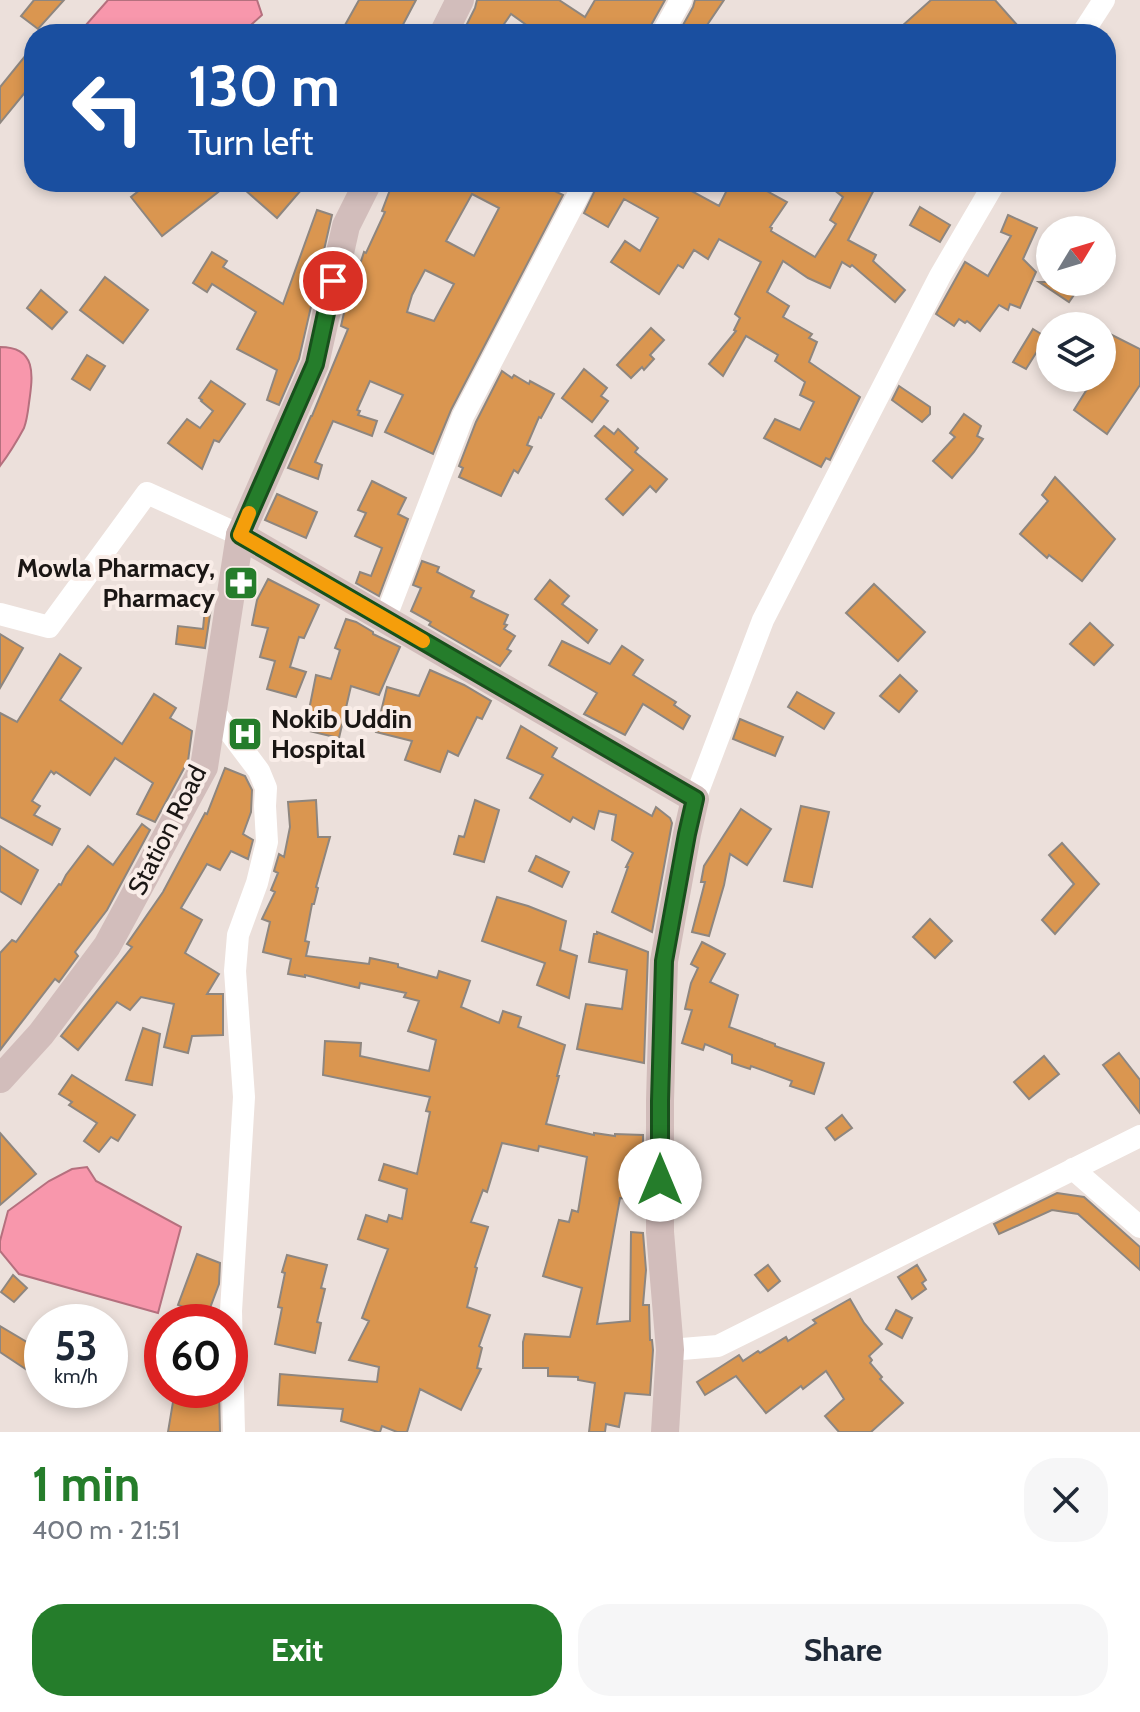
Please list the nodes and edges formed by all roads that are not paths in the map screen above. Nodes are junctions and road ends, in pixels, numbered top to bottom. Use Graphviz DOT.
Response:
graph roads {
  1 [pos="460,0"];
  2 [pos="681,0"];
  3 [pos="1104,0"];
  4 [pos="448,24"];
  5 [pos="668,24"];
  6 [pos="1088,24"];
  7 [pos="363,192"];
  8 [pos="580,192"];
  9 [pos="989,192"];
  10 [pos="240,535"];
  11 [pos="1,615"];
  12 [pos="385,619"];
  13 [pos="213,710"];
  14 [pos="695,799"];
  15 [pos="0,1079"];
  16 [pos="1140,1136"];
  17 [pos="1073,1169"];
  18 [pos="1140,1227"];
  19 [pos="670,1350"];
  20 [pos="234,1432"];
  21 [pos="665,1432"];
  1 -- 4 [label="main road"];
  2 -- 5 [label="street"];
  3 -- 6 [label="street"];
  7 -- 10 [label="main road, Station Road"];
  8 -- 12 [label="street"];
  9 -- 14 [label="street"];
  10 -- 11 [label="street"];
  10 -- 12 [label="main road"];
  10 -- 13 [label="main road, Station Road"];
  12 -- 14 [label="main road"];
  13 -- 15 [label="main road, Station Road"];
  13 -- 20 [label="street"];
  14 -- 19 [label="main road"];
  16 -- 17 [label="street"];
  17 -- 18 [label="street"];
  17 -- 19 [label="street"];
  19 -- 21 [label="main road"];
}
